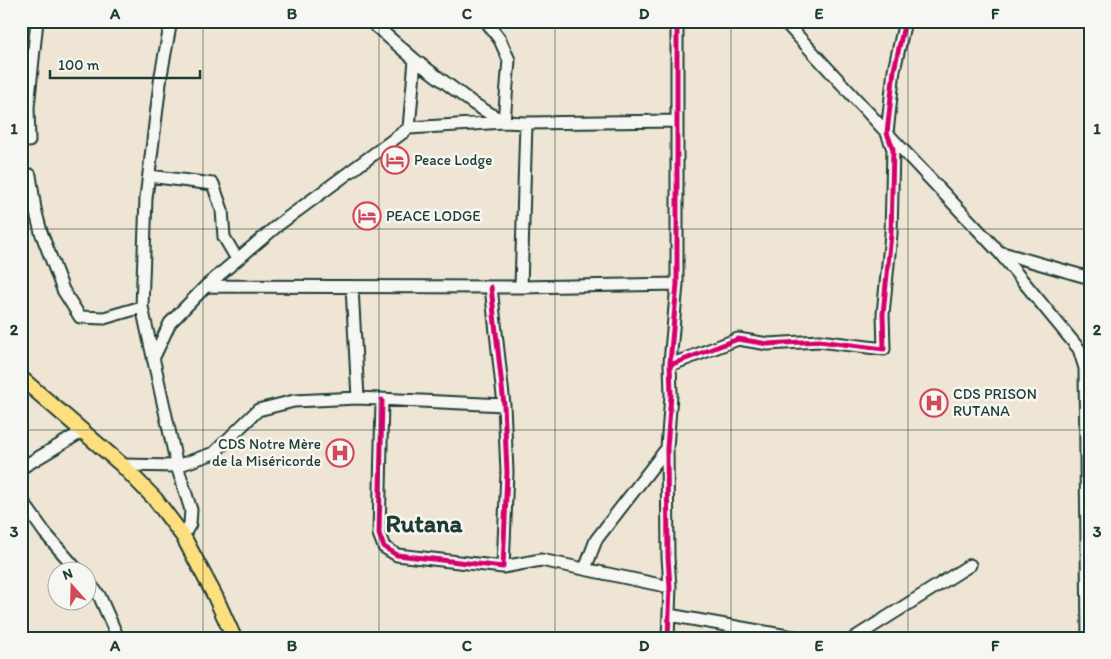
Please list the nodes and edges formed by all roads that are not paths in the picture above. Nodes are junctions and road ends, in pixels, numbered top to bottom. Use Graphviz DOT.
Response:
graph roads {
  1 [pos="37,21"];
  2 [pos="171,21"];
  3 [pos="370,21"];
  4 [pos="486,21"];
  5 [pos="677,21"];
  6 [pos="784,21"];
  7 [pos="905,21"];
  8 [pos="415,60"];
  9 [pos="676,121"];
  10 [pos="504,122"];
  11 [pos="526,123"];
  12 [pos="409,128"];
  13 [pos="887,133"];
  14 [pos="29,140"];
  15 [pos="30,175"];
  16 [pos="149,176"];
  17 [pos="999,252"];
  18 [pos="237,259"];
  19 [pos="1090,278"];
  20 [pos="676,284"];
  21 [pos="206,286"];
  22 [pos="352,287"];
  23 [pos="491,287"];
  24 [pos="521,287"];
  25 [pos="142,307"];
  26 [pos="152,359"];
  27 [pos="670,365"];
  28 [pos="21,378"];
  29 [pos="358,398"];
  30 [pos="382,400"];
  31 [pos="504,406"];
  32 [pos="83,432"];
  33 [pos="667,448"];
  34 [pos="1088,464"];
  35 [pos="122,465"];
  36 [pos="176,466"];
  37 [pos="21,468"];
  38 [pos="21,499"];
  39 [pos="183,536"];
  40 [pos="70,562"];
  41 [pos="970,565"];
  42 [pos="503,567"];
  43 [pos="585,569"];
  44 [pos="670,587"];
  45 [pos="98,593"];
  46 [pos="669,615"];
  47 [pos="118,638"];
  48 [pos="234,638"];
  49 [pos="668,638"];
  50 [pos="800,638"];
  51 [pos="854,638"];
  52 [pos="1088,638"];
  1 -- 14 [label="street"];
  2 -- 16 [label="street"];
  3 -- 8 [label="street"];
  4 -- 10 [label="street"];
  5 -- 9 [label="street"];
  6 -- 13 [label="street"];
  7 -- 13 [label="street"];
  8 -- 10 [label="street"];
  8 -- 12 [label="street"];
  9 -- 11 [label="street"];
  9 -- 20 [label="street"];
  10 -- 11 [label="street"];
  10 -- 12 [label="street"];
  11 -- 24 [label="street"];
  12 -- 18 [label="street"];
  13 -- 17 [label="street"];
  13 -- 27 [label="street"];
  15 -- 25 [label="street"];
  16 -- 18 [label="street"];
  16 -- 25 [label="street"];
  17 -- 19 [label="street"];
  17 -- 34 [label="street"];
  18 -- 21 [label="street"];
  20 -- 24 [label="street"];
  20 -- 27 [label="street"];
  21 -- 22 [label="street"];
  21 -- 26 [label="street"];
  22 -- 23 [label="street"];
  22 -- 29 [label="street"];
  23 -- 24 [label="street"];
  23 -- 31 [label="street"];
  25 -- 26 [label="street"];
  26 -- 36 [label="street"];
  27 -- 33 [label="street"];
  28 -- 32 [label="main road"];
  29 -- 30 [label="street"];
  29 -- 36 [label="street"];
  30 -- 31 [label="street"];
  30 -- 42 [label="street"];
  31 -- 42 [label="street"];
  32 -- 35 [label="main road"];
  32 -- 37 [label="street"];
  33 -- 43 [label="street"];
  33 -- 44 [label="street"];
  34 -- 52 [label="street"];
  35 -- 36 [label="street"];
  35 -- 39 [label="main road"];
  36 -- 39 [label="street"];
  38 -- 40 [label="street"];
  39 -- 48 [label="main road"];
  41 -- 51 [label="street"];
  42 -- 43 [label="street"];
  43 -- 44 [label="street"];
  44 -- 46 [label="street"];
  45 -- 47 [label="street"];
  46 -- 49 [label="street"];
  46 -- 50 [label="street"];
}
